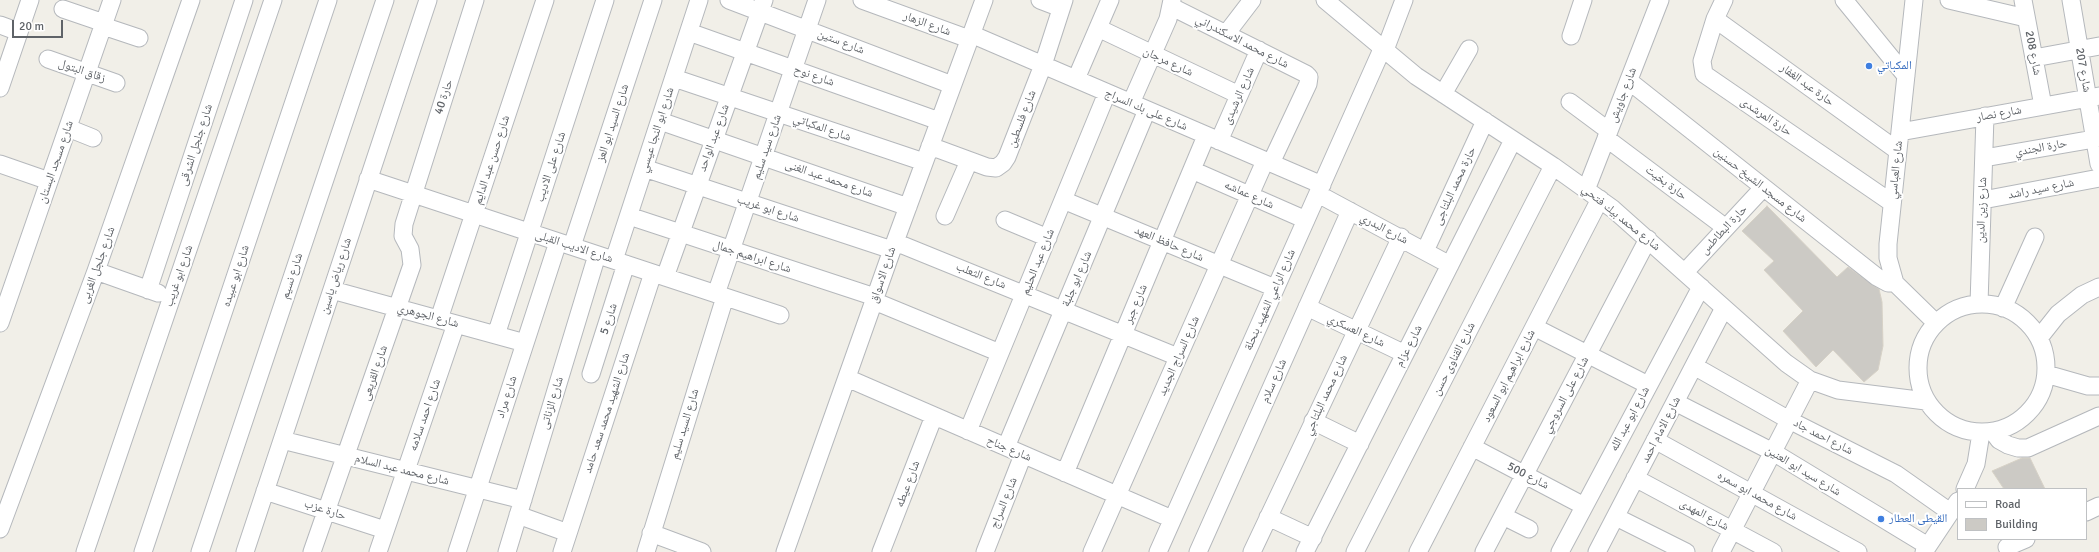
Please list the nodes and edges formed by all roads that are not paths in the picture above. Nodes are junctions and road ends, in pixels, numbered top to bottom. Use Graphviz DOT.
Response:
graph roads {
  1 [pos="112,0"];
  2 [pos="190,0"];
  3 [pos="244,0"];
  4 [pos="273,0"];
  5 [pos="328,0"];
  6 [pos="385,0"];
  7 [pos="428,0"];
  8 [pos="475,0"];
  9 [pos="546,0"];
  10 [pos="605,0"];
  11 [pos="653,0"];
  12 [pos="699,0"];
  13 [pos="729,0"];
  14 [pos="817,0"];
  15 [pos="862,0"];
  16 [pos="984,0"];
  17 [pos="1040,0"];
  18 [pos="1110,0"];
  19 [pos="1252,0"];
  20 [pos="1404,0"];
  21 [pos="1583,0"];
  22 [pos="1660,0"];
  23 [pos="1724,0"];
  24 [pos="1844,0"];
  25 [pos="1914,0"];
  26 [pos="1949,0"];
  27 [pos="2023,0"];
  28 [pos="2071,0"];
  29 [pos="27,1"];
  30 [pos="1334,3"];
  31 [pos="1062,4"];
  32 [pos="1172,4"];
  33 [pos="762,6"];
  34 [pos="64,9"];
  35 [pos="2026,18"];
  36 [pos="1715,19"];
  37 [pos="0,25"];
  38 [pos="104,25"];
  39 [pos="1098,28"];
  40 [pos="807,30"];
  41 [pos="19,32"];
  42 [pos="689,32"];
  43 [pos="1226,34"];
  44 [pos="1571,36"];
  45 [pos="970,37"];
  46 [pos="139,38"];
  47 [pos="2099,46"];
  48 [pos="1384,49"];
  49 [pos="1469,49"];
  50 [pos="1259,50"];
  51 [pos="2079,50"];
  52 [pos="745,52"];
  53 [pos="1153,54"];
  54 [pos="2034,58"];
  55 [pos="48,60"];
  56 [pos="1042,65"];
  57 [pos="793,69"];
  58 [pos="87,73"];
  59 [pos="1906,76"];
  60 [pos="674,78"];
  61 [pos="1076,79"];
  62 [pos="1309,80"];
  63 [pos="1628,81"];
  64 [pos="116,83"];
  65 [pos="952,85"];
  66 [pos="0,88"];
  67 [pos="1107,92"];
  68 [pos="1444,94"];
  69 [pos="1239,95"];
  70 [pos="729,96"];
  71 [pos="2093,97"];
  72 [pos="1570,102"];
  73 [pos="1131,103"];
  74 [pos="2043,106"];
  75 [pos="1147,110"];
  76 [pos="778,113"];
  77 [pos="1985,116"];
  78 [pos="660,121"];
  79 [pos="939,121"];
  80 [pos="1486,121"];
  81 [pos="68,128"];
  82 [pos="1900,132"];
  83 [pos="1608,135"];
  84 [pos="93,138"];
  85 [pos="1213,138"];
  86 [pos="2097,138"];
  87 [pos="714,140"];
  88 [pos="1513,140"];
  89 [pos="930,146"];
  90 [pos="1898,151"];
  91 [pos="763,157"];
  92 [pos="1984,158"];
  93 [pos="969,161"];
  94 [pos="924,162"];
  95 [pos="1268,162"];
  96 [pos="0,164"];
  97 [pos="2099,164"];
  98 [pos="1553,166"];
  99 [pos="644,168"];
  100 [pos="1192,170"];
  101 [pos="2099,178"];
  102 [pos="368,179"];
  103 [pos="50,181"];
  104 [pos="698,185"];
  105 [pos="1763,188"];
  106 [pos="1320,189"];
  107 [pos="413,194"];
  108 [pos="1593,194"];
  109 [pos="1250,195"];
  110 [pos="1063,200"];
  111 [pos="1983,200"];
  112 [pos="748,202"];
  113 [pos="1892,203"];
  114 [pos="908,206"];
  115 [pos="1350,211"];
  116 [pos="474,214"];
  117 [pos="629,216"];
  118 [pos="945,216"];
  119 [pos="1103,216"];
  120 [pos="1005,220"];
  121 [pos="1306,220"];
  122 [pos="1726,228"];
  123 [pos="529,232"];
  124 [pos="680,233"];
  125 [pos="1400,237"];
  126 [pos="2035,237"];
  127 [pos="1048,238"];
  128 [pos="1648,239"];
  129 [pos="1162,241"];
  130 [pos="565,244"];
  131 [pos="893,246"];
  132 [pos="732,250"];
  133 [pos="1425,251"];
  134 [pos="597,255"];
  135 [pos="620,262"];
  136 [pos="1219,265"];
  137 [pos="1450,265"];
  138 [pos="96,271"];
  139 [pos="1685,272"];
  140 [pos="659,275"];
  141 [pos="1895,283"];
  142 [pos="1701,287"];
  143 [pos="2099,287"];
  144 [pos="1275,288"];
  145 [pos="148,290"];
  146 [pos="332,290"];
  147 [pos="1025,294"];
  148 [pos="720,295"];
  149 [pos="171,298"];
  150 [pos="874,299"];
  151 [pos="1979,304"];
  152 [pos="1307,307"];
  153 [pos="397,308"];
  154 [pos="1724,308"];
  155 [pos="2003,308"];
  156 [pos="1064,310"];
  157 [pos="780,315"];
  158 [pos="439,319"];
  159 [pos="1936,323"];
  160 [pos="0,324"];
  161 [pos="456,324"];
  162 [pos="1534,327"];
  163 [pos="1356,331"];
  164 [pos="1123,334"];
  165 [pos="496,335"];
  166 [pos="2039,338"];
  167 [pos="525,343"];
  168 [pos="1000,353"];
  169 [pos="1406,354"];
  170 [pos="1588,354"];
  171 [pos="1178,357"];
  172 [pos="1694,366"];
  173 [pos="591,374"];
  174 [pos="2046,374"];
  175 [pos="847,378"];
  176 [pos="1810,380"];
  177 [pos="1648,385"];
  178 [pos="2099,386"];
  179 [pos="1926,401"];
  180 [pos="1675,402"];
  181 [pos="934,416"];
  182 [pos="2099,416"];
  183 [pos="1789,420"];
  184 [pos="1313,421"];
  185 [pos="968,431"];
  186 [pos="1987,432"];
  187 [pos="282,440"];
  188 [pos="1655,440"];
  189 [pos="1360,444"];
  190 [pos="1006,447"];
  191 [pos="1472,447"];
  192 [pos="1773,452"];
  193 [pos="1023,455"];
  194 [pos="346,456"];
  195 [pos="406,471"];
  196 [pos="1065,473"];
  197 [pos="1524,475"];
  198 [pos="1635,478"];
  199 [pos="1965,488"];
  200 [pos="477,489"];
  201 [pos="265,491"];
  202 [pos="1752,493"];
  203 [pos="1117,495"];
  204 [pos="1584,506"];
  205 [pos="1954,506"];
  206 [pos="2099,506"];
  207 [pos="520,508"];
  208 [pos="327,511"];
  209 [pos="2087,512"];
  210 [pos="1503,516"];
  211 [pos="1268,517"];
  212 [pos="1616,517"];
  213 [pos="1172,519"];
  214 [pos="0,529"];
  215 [pos="1529,529"];
  216 [pos="385,530"];
  217 [pos="1733,530"];
  218 [pos="568,533"];
  219 [pos="651,533"];
  220 [pos="2023,540"];
  221 [pos="1309,545"];
  222 [pos="2006,546"];
  223 [pos="1926,549"];
  224 [pos="1601,551"];
  225 [pos="85,552"];
  226 [pos="143,552"];
  227 [pos="200,552"];
  228 [pos="245,552"];
  229 [pos="312,552"];
  230 [pos="378,552"];
  231 [pos="457,552"];
  232 [pos="507,552"];
  233 [pos="562,552"];
  234 [pos="646,552"];
  235 [pos="702,552"];
  236 [pos="785,552"];
  237 [pos="882,552"];
  238 [pos="985,552"];
  239 [pos="1092,552"];
  240 [pos="1158,552"];
  241 [pos="1198,552"];
  242 [pos="1252,552"];
  243 [pos="1355,552"];
  244 [pos="1418,552"];
  245 [pos="1484,552"];
  246 [pos="1560,552"];
  247 [pos="1686,552"];
  248 [pos="1721,552"];
  249 [pos="1773,552"];
  250 [pos="1858,552"];
  1 -- 38 [label="street, شارع مسجد البستان"];
  2 -- 138 [label="street, شارع جلجل الغربى"];
  3 -- 145 [label="street, شارع جلجل الشرقى"];
  4 -- 149 [label="street, شارع ابو غريب"];
  5 -- 226 [label="street, شارع ابو عبيده"];
  6 -- 227 [label="street, شارع نسيم"];
  7 -- 102 [label="street, شارع رياض ياسين"];
  8 -- 107 [label="street, حارة 40"];
  9 -- 116 [label="street, شارع حسن عبد الدايم"];
  10 -- 123 [label="street, شارع على الاديب"];
  11 -- 130 [label="street, شارع السيد ابو العز"];
  12 -- 42 [label="street, شارع ابو النجا عيسي"];
  13 -- 33 [label="street, شارع ستين"];
  14 -- 40 [label="street, شارع سيد سليم"];
  15 -- 45 [label="street, شارع الزهار"];
  16 -- 45 [label="street, شارع الاسواق"];
  17 -- 31 [label="street"];
  18 -- 39 [label="street"];
  19 -- 43 [label="street"];
  20 -- 48 [label="street, شارع الراعي الشهيد بنحلة"];
  21 -- 44 [label="street"];
  22 -- 63 [label="street, شارع جاويش"];
  23 -- 36 [label="street, حارة المرشدى"];
  24 -- 59 [label="street"];
  25 -- 59 [label="street, شارع العباسي"];
  26 -- 35 [label="street"];
  27 -- 35 [label="street, شارع 208"];
  28 -- 51 [label="street, شارع 207"];
  29 -- 41 [label="street"];
  30 -- 48 [label="street, شارع محمد بيك فتحي"];
  31 -- 56 [label="street, شارع فلسطين"];
  32 -- 43 [label="street, شارع محمد الاسكندراني"];
  32 -- 53 [label="street"];
  33 -- 40 [label="street, شارع ستين"];
  33 -- 52 [label="street, شارع عبد الواحد"];
  34 -- 38 [label="street"];
  35 -- 54 [label="street, شارع 208"];
  36 -- 90 [label="street, حارة عبد الغفار"];
  36 -- 113 [label="street, حارة المرشدى"];
  37 -- 41 [label="street"];
  38 -- 46 [label="street"];
  38 -- 58 [label="street, شارع مسجد البستان"];
  39 -- 53 [label="street, شارع مرجان"];
  39 -- 61 [label="street"];
  40 -- 57 [label="street, شارع سيد سليم"];
  40 -- 65 [label="street, شارع ستين"];
  41 -- 66 [label="street"];
  42 -- 52 [label="street, شارع نوح"];
  42 -- 60 [label="street, شارع ابو النجا عيسي"];
  43 -- 50 [label="street, شارع محمد الاسكندراني"];
  45 -- 56 [label="street, شارع على بك السراج"];
  45 -- 65 [label="street, شارع الاسواق"];
  47 -- 51 [label="street"];
  48 -- 68 [label="street, شارع محمد بيك فتحي"];
  48 -- 106 [label="street, شارع الراعي الشهيد بنحلة"];
  49 -- 68 [label="street"];
  50 -- 62 [label="street, شارع محمد الاسكندراني"];
  50 -- 69 [label="street, شارع الرشيدى"];
  51 -- 54 [label="street"];
  51 -- 71 [label="street, شارع 207"];
  52 -- 57 [label="street, شارع نوح"];
  52 -- 70 [label="street, شارع عبد الواحد"];
  53 -- 69 [label="street, شارع مرجان"];
  53 -- 73 [label="street"];
  54 -- 74 [label="street, شارع 208"];
  55 -- 58 [label="street, زقاق البتول"];
  56 -- 61 [label="street, شارع على بك السراج"];
  56 -- 93 [label="street, شارع فلسطين"];
  57 -- 76 [label="street, شارع سيد سليم"];
  57 -- 79 [label="street, شارع نوح"];
  58 -- 64 [label="street, زقاق البتول"];
  58 -- 81 [label="street, شارع مسجد البستان"];
  59 -- 82 [label="street, شارع العباسي"];
  60 -- 70 [label="street, شارع المكباتي"];
  60 -- 78 [label="street, شارع ابو النجا عيسي"];
  61 -- 67 [label="street, شارع على بك السراج"];
  62 -- 95 [label="street, شارع السراج الجديد"];
  63 -- 83 [label="street, شارع جاويش"];
  63 -- 105 [label="street, شارع مسجد الشيخ حسنين"];
  65 -- 79 [label="street, شارع الاسواق"];
  67 -- 73 [label="street, شارع على بك السراج"];
  67 -- 110 [label="street, شارع عبد الحليم"];
  68 -- 80 [label="street, شارع محمد بيك فتحي"];
  69 -- 85 [label="street, شارع الرشيدى"];
  70 -- 76 [label="street, شارع المكباتي"];
  70 -- 87 [label="street, شارع عبد الواحد"];
  71 -- 74 [label="street, شارع نصار"];
  71 -- 86 [label="street, شارع 207"];
  72 -- 83 [label="street, حارة بخيت"];
  73 -- 75 [label="street, شارع على بك السراج"];
  74 -- 77 [label="street, شارع نصار"];
  75 -- 85 [label="street, شارع على بك السراج"];
  75 -- 119 [label="street, شارع ابو جلبة"];
  76 -- 91 [label="street, شارع سيد سليم"];
  76 -- 94 [label="street, شارع المكباتي"];
  77 -- 82 [label="street, شارع نصار"];
  77 -- 92 [label="street, شارع زين الدين"];
  78 -- 87 [label="street, شارع محمد عبد الغنى"];
  78 -- 99 [label="street, شارع ابو النجا عيسي"];
  79 -- 89 [label="street, شارع الاسواق"];
  80 -- 88 [label="street, شارع محمد بيك فتحي"];
  80 -- 133 [label="street, حارة محمد البلتاجى"];
  81 -- 84 [label="street"];
  81 -- 103 [label="street, شارع مسجد البستان"];
  82 -- 90 [label="street, شارع العباسي"];
  83 -- 108 [label="street, شارع جاويش"];
  83 -- 122 [label="street, حارة بخيت"];
  85 -- 95 [label="street, شارع على بك السراج"];
  85 -- 100 [label="street, شارع جبر"];
  86 -- 92 [label="street, حارة الجندي"];
  86 -- 97 [label="street, شارع 207"];
  87 -- 91 [label="street, شارع محمد عبد الغنى"];
  87 -- 104 [label="street, شارع عبد الواحد"];
  88 -- 98 [label="street, شارع محمد بيك فتحي"];
  88 -- 137 [label="street, شارع عزام"];
  89 -- 93 [label="street, شارع فلسطين"];
  89 -- 94 [label="street, شارع الاسواق"];
  90 -- 113 [label="street, شارع العباسي"];
  91 -- 112 [label="street, شارع سيد سليم"];
  91 -- 114 [label="street, شارع محمد عبد الغنى"];
  92 -- 111 [label="street, شارع زين الدين"];
  93 -- 118 [label="street"];
  94 -- 114 [label="street, شارع الاسواق"];
  95 -- 106 [label="street, شارع على بك السراج"];
  95 -- 109 [label="street, شارع السراج الجديد"];
  96 -- 103 [label="street"];
  98 -- 108 [label="street, شارع محمد بيك فتحي"];
  98 -- 243 [label="street, شارع القناوى حسن"];
  99 -- 104 [label="street, شارع ابو غريب"];
  99 -- 117 [label="street, شارع ابو النجا عيسي"];
  100 -- 109 [label="street, شارع عماشه"];
  100 -- 129 [label="street, شارع جبر"];
  101 -- 111 [label="street, شارع سيد راشد"];
  102 -- 107 [label="street, شارع الاديب القبلى"];
  102 -- 146 [label="street, شارع رياض ياسين"];
  103 -- 160 [label="street, شارع مسجد البستان"];
  104 -- 112 [label="street, شارع ابو غريب"];
  104 -- 124 [label="street, شارع عبد الواحد"];
  105 -- 122 [label="street, حارة البطاطس"];
  105 -- 141 [label="street, شارع مسجد الشيخ حسنين"];
  106 -- 115 [label="street, شارع البدري"];
  106 -- 121 [label="street, شارع الراعي الشهيد بنحلة"];
  107 -- 116 [label="street, شارع الاديب القبلى"];
  107 -- 153 [label="street, شارع القريعى"];
  108 -- 128 [label="street, شارع محمد بيك فتحي"];
  108 -- 162 [label="street, شارع ابراهيم ابو السعود"];
  109 -- 121 [label="street, شارع عماشه"];
  109 -- 136 [label="street, شارع السراج الجديد"];
  110 -- 119 [label="street, شارع حافظ العهد"];
  110 -- 127 [label="street, شارع عبد الحليم"];
  111 -- 151 [label="street, شارع زين الدين"];
  112 -- 131 [label="street, شارع ابو غريب"];
  112 -- 132 [label="street, شارع سيد سليم"];
  113 -- 141 [label="street, شارع العباسي"];
  114 -- 131 [label="street, شارع الاسواق"];
  115 -- 125 [label="street, شارع البدري"];
  115 -- 152 [label="street, شارع سلام"];
  116 -- 123 [label="street, شارع الاديب القبلى"];
  116 -- 158 [label="street, شارع حسن عبد الدايم"];
  117 -- 124 [label="street, شارع ابراهيم جمال"];
  117 -- 135 [label="street, شارع ابو النجا عيسي"];
  119 -- 129 [label="street, شارع حافظ العهد"];
  119 -- 156 [label="street, شارع ابو جلبة"];
  120 -- 127 [label="street"];
  121 -- 144 [label="street, شارع الراعي الشهيد بنحلة"];
  122 -- 139 [label="street, حارة البطاطس"];
  123 -- 130 [label="street, شارع الاديب القبلى"];
  123 -- 165 [label="street, شارع على الاديب"];
  124 -- 132 [label="street, شارع ابراهيم جمال"];
  124 -- 140 [label="street, شارع عبد الواحد"];
  125 -- 133 [label="street, شارع البدري"];
  125 -- 163 [label="street, شارع محمد البلتاجي"];
  126 -- 155 [label="street"];
  127 -- 147 [label="street, شارع عبد الحليم"];
  128 -- 139 [label="street, شارع محمد بيك فتحي"];
  128 -- 170 [label="street, شارع على السروجي"];
  129 -- 136 [label="street, شارع حافظ العهد"];
  129 -- 164 [label="street, شارع جبر"];
  130 -- 134 [label="street, شارع الاديب القبلى"];
  130 -- 167 [label="street, شارع مراد"];
  131 -- 147 [label="street, شارع الثعلب"];
  131 -- 150 [label="street, شارع الاسواق"];
  132 -- 148 [label="street, شارع سيد سليم"];
  132 -- 150 [label="street, شارع ابراهيم جمال"];
  133 -- 137 [label="street, شارع البدري"];
  134 -- 135 [label="street, شارع الاديب القبلى"];
  134 -- 207 [label="street, شارع الزناتى"];
  135 -- 140 [label="street, شارع الاديب القبلى"];
  135 -- 173 [label="street, شارع 5"];
  136 -- 144 [label="street, شارع حافظ العهد"];
  136 -- 171 [label="street, شارع السراج الجديد"];
  137 -- 169 [label="street, شارع عزام"];
  138 -- 145 [label="street"];
  138 -- 214 [label="street, شارع جلجل الغربى"];
  139 -- 142 [label="street, شارع محمد بيك فتحي"];
  140 -- 148 [label="street, شارع الاديب القبلى"];
  140 -- 218 [label="street, شارع الشهيد محمد سعد حامد"];
  141 -- 159 [label="street"];
  142 -- 154 [label="street, شارع محمد بيك فتحي"];
  142 -- 177 [label="street, شارع ابو عبد الله"];
  143 -- 166 [label="street"];
  144 -- 213 [label="street, شارع الراعي الشهيد بنحلة"];
  145 -- 149 [label="street"];
  146 -- 153 [label="street, شارع الجوهري"];
  146 -- 187 [label="street, شارع رياض ياسين"];
  147 -- 156 [label="street, شارع الثعلب"];
  147 -- 168 [label="street, شارع عبد الحليم"];
  148 -- 157 [label="street, شارع الاديب القبلى"];
  148 -- 219 [label="street, شارع السيد سليم"];
  149 -- 225 [label="street, شارع ابو غريب"];
  150 -- 168 [label="street, شارع ابراهيم جمال"];
  150 -- 175 [label="street, شارع الاسواق"];
  151 -- 155 [label="street"];
  151 -- 159 [label="street"];
  152 -- 163 [label="street, شارع العسكري"];
  152 -- 241 [label="street, شارع سلام"];
  153 -- 158 [label="street, شارع الجوهري"];
  153 -- 194 [label="street, شارع القريعى"];
  154 -- 172 [label="street, شارع الامام احمد"];
  154 -- 176 [label="street, شارع محمد بيك فتحي"];
  155 -- 166 [label="street"];
  156 -- 164 [label="street, شارع الثعلب"];
  156 -- 190 [label="street, شارع ابو جلبة"];
  158 -- 161 [label="street, شارع الجوهري"];
  159 -- 179 [label="street"];
  161 -- 165 [label="street, شارع الجوهري"];
  161 -- 195 [label="street, شارع احمد سلامه"];
  162 -- 170 [label="street"];
  162 -- 191 [label="street, شارع ابراهيم ابو السعود"];
  163 -- 169 [label="street, شارع العسكري"];
  163 -- 184 [label="street, شارع محمد البلتاجي"];
  164 -- 171 [label="street, شارع الثعلب"];
  164 -- 196 [label="street, شارع جبر"];
  165 -- 167 [label="street, شارع الجوهري"];
  166 -- 174 [label="street"];
  167 -- 200 [label="street, شارع مراد"];
  168 -- 185 [label="street, شارع عبد الحليم"];
  169 -- 189 [label="street, شارع عزام"];
  170 -- 177 [label="street"];
  170 -- 197 [label="street, شارع على السروجي"];
  171 -- 203 [label="street, شارع السراج الجديد"];
  172 -- 180 [label="street, شارع الامام احمد"];
  172 -- 183 [label="street, شارع احمد جاد"];
  174 -- 178 [label="street"];
  174 -- 186 [label="street"];
  175 -- 181 [label="street, شارع جناح"];
  175 -- 236 [label="street, شارع الاسواق"];
  176 -- 179 [label="street, شارع محمد بيك فتحي"];
  176 -- 183 [label="street"];
  177 -- 204 [label="street, شارع ابو عبد الله"];
  179 -- 186 [label="street"];
  180 -- 188 [label="street, شارع الامام احمد"];
  180 -- 192 [label="street, شارع سيد ابو العنين"];
  181 -- 185 [label="street, شارع جناح"];
  181 -- 237 [label="street, شارع عيطه"];
  182 -- 186 [label="street"];
  183 -- 192 [label="street"];
  183 -- 205 [label="street, شارع احمد جاد"];
  184 -- 189 [label="street"];
  184 -- 211 [label="street, شارع محمد البلتاجي"];
  185 -- 190 [label="street, شارع جناح"];
  186 -- 199 [label="street"];
  187 -- 194 [label="street, شارع محمد عبد السلام"];
  187 -- 201 [label="street, شارع رياض ياسين"];
  188 -- 198 [label="street, شارع الامام احمد"];
  188 -- 202 [label="street, شارع محمد ابو سمره"];
  189 -- 221 [label="street, شارع عزام"];
  190 -- 193 [label="street, شارع جناح"];
  191 -- 197 [label="street, شارع 500"];
  191 -- 244 [label="street, شارع ابراهيم ابو السعود"];
  192 -- 202 [label="street"];
  192 -- 223 [label="street, شارع سيد ابو العنين"];
  193 -- 196 [label="street, شارع جناح"];
  193 -- 238 [label="street, شارع السراج"];
  194 -- 195 [label="street, شارع محمد عبد السلام"];
  194 -- 208 [label="street, شارع القريعى"];
  195 -- 200 [label="street, شارع محمد عبد السلام"];
  195 -- 216 [label="street, شارع احمد سلامه"];
  196 -- 203 [label="street, شارع جناح"];
  197 -- 204 [label="street, شارع 500"];
  197 -- 210 [label="street, شارع على السروجي"];
  198 -- 212 [label="street, شارع الامام احمد"];
  198 -- 217 [label="street, شارع المهدى"];
  200 -- 207 [label="street, شارع محمد عبد السلام"];
  200 -- 231 [label="street, شارع مراد"];
  201 -- 208 [label="street, حارة عزب"];
  201 -- 228 [label="street, شارع رياض ياسين"];
  202 -- 217 [label="street"];
  202 -- 250 [label="street, شارع محمد ابو سمره"];
  203 -- 213 [label="street, شارع جناح"];
  203 -- 239 [label="street, شارع السراج الجديد"];
  204 -- 246 [label="street, شارع ابو عبد الله"];
  205 -- 223 [label="street"];
  206 -- 209 [label="street"];
  207 -- 218 [label="street, شارع محمد عبد السلام"];
  207 -- 232 [label="street, شارع الزناتى"];
  208 -- 216 [label="street, حارة عزب"];
  208 -- 229 [label="street, شارع القريعى"];
  210 -- 215 [label="street"];
  210 -- 245 [label="street, شارع على السروجي"];
  211 -- 221 [label="street"];
  211 -- 242 [label="street, شارع محمد البلتاجي"];
  212 -- 224 [label="street, شارع الامام احمد"];
  212 -- 247 [label="street"];
  213 -- 240 [label="street, شارع الراعي الشهيد بنحلة"];
  216 -- 230 [label="street, شارع احمد سلامه"];
  217 -- 248 [label="street"];
  217 -- 249 [label="street, شارع المهدى"];
  218 -- 233 [label="street, شارع الشهيد محمد سعد حامد"];
  219 -- 234 [label="street, شارع السيد سليم"];
  219 -- 235 [label="street"];
  220 -- 222 [label="street"];
}
